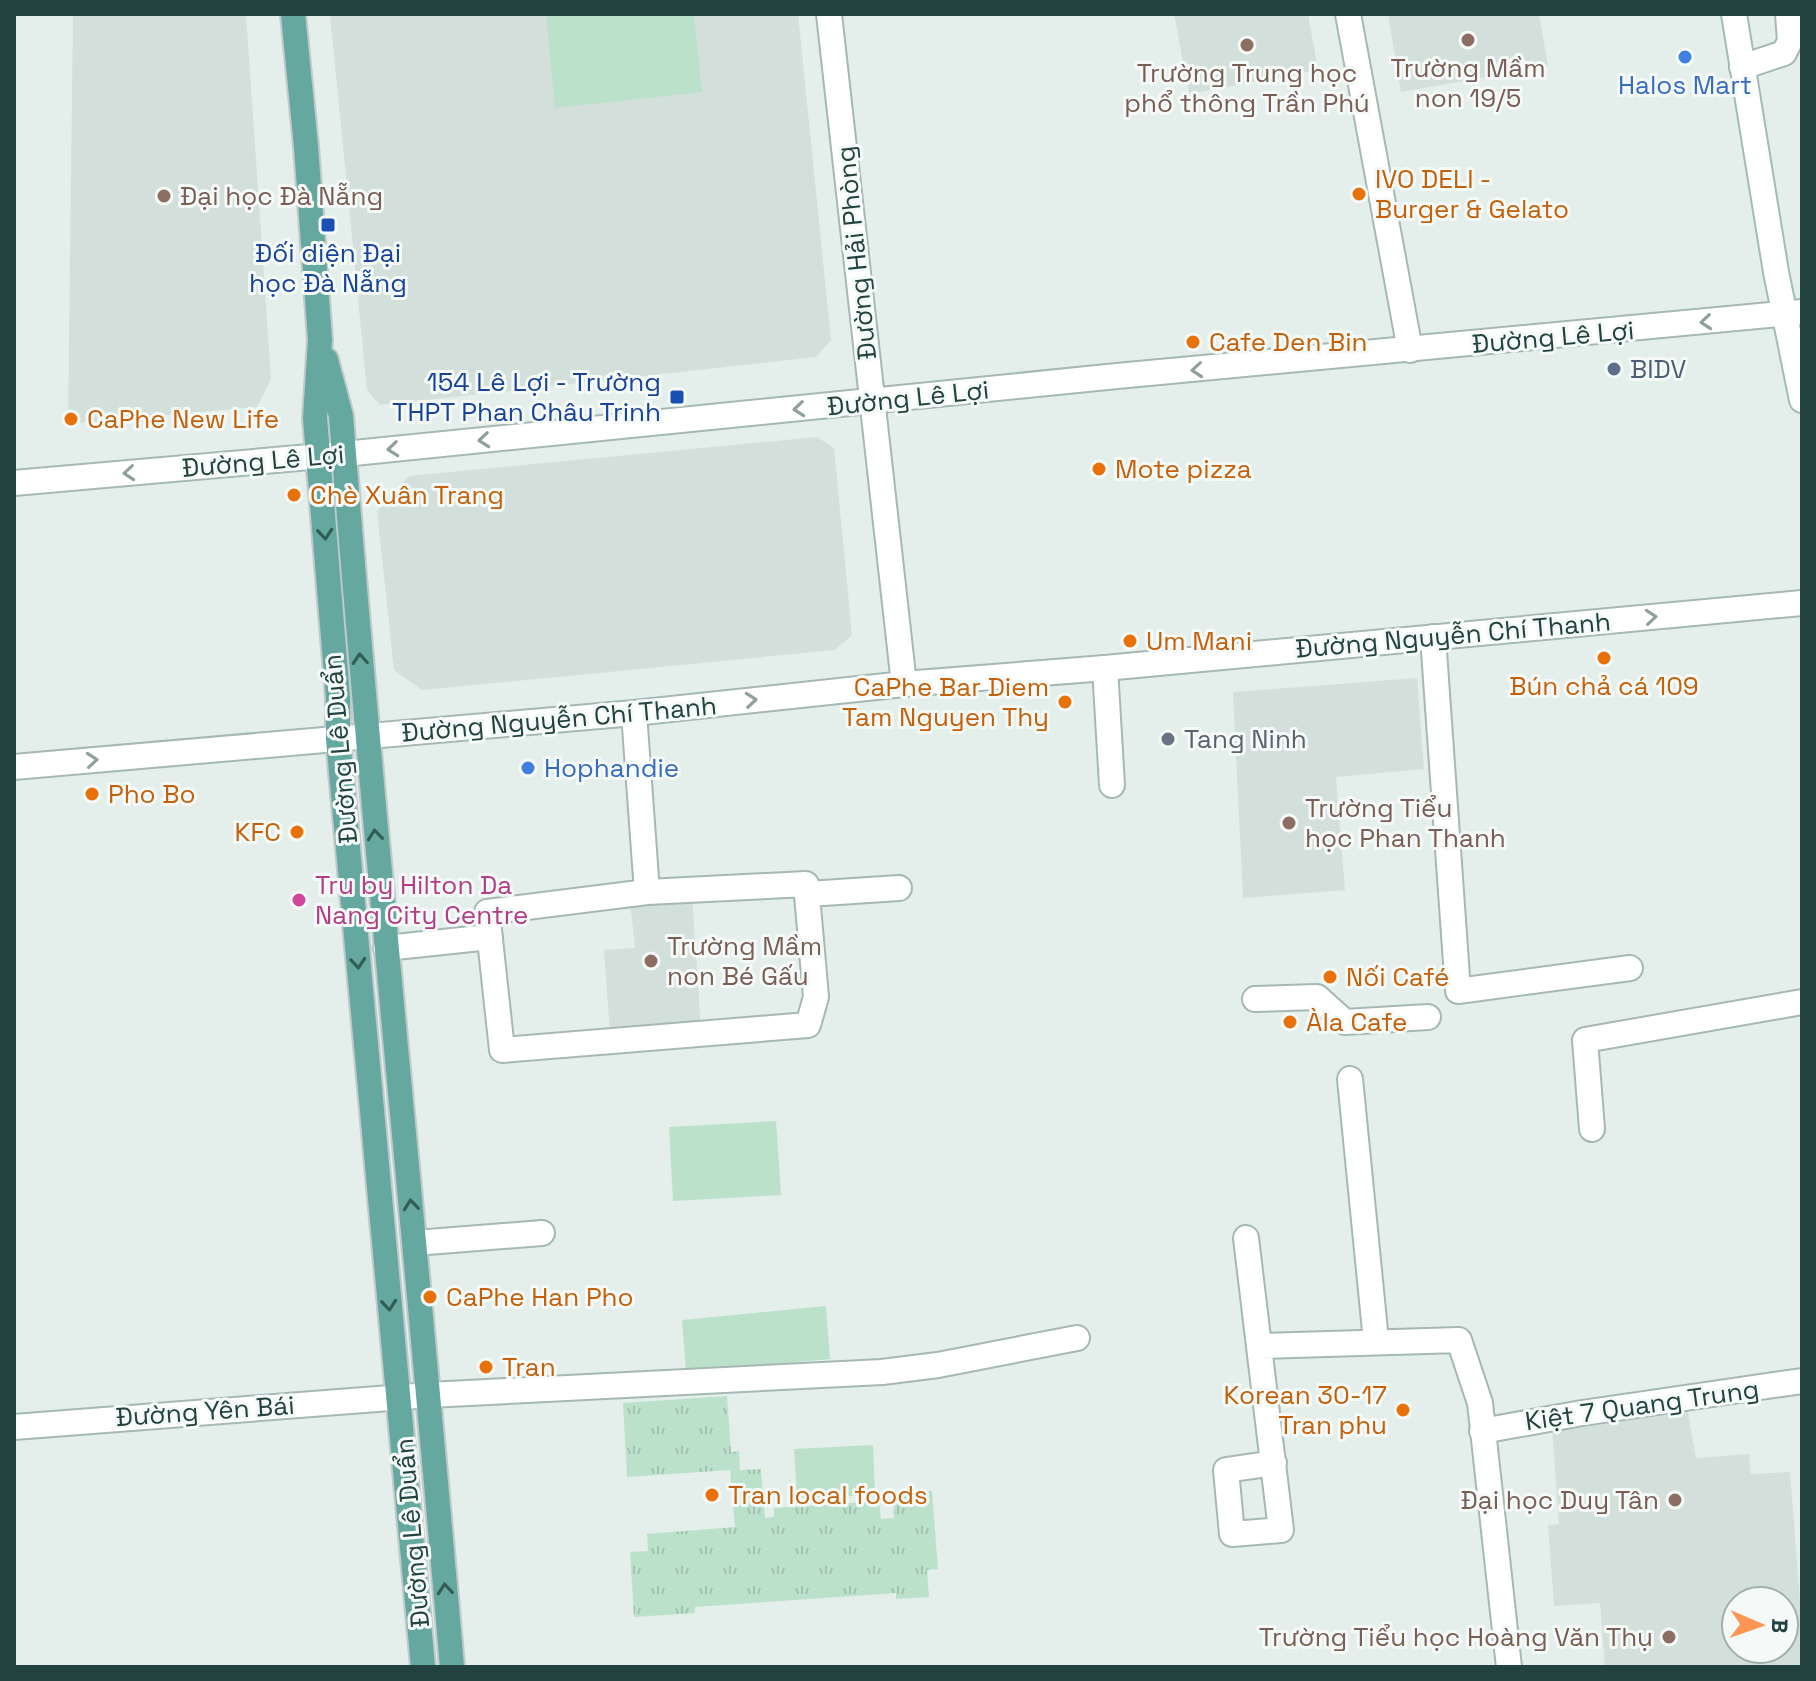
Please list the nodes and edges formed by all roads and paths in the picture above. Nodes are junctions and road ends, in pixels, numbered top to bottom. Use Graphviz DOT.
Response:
graph roads {
  1 [pos="293,14"];
  2 [pos="829,14"];
  3 [pos="1348,14"];
  4 [pos="1734,14"];
  5 [pos="1788,14"];
  6 [pos="1742,67"];
  7 [pos="1793,313"];
  8 [pos="320,340"];
  9 [pos="1410,350"];
  10 [pos="1802,400"];
  11 [pos="873,402"];
  12 [pos="344,454"];
  13 [pos="318,456"];
  14 [pos="14,483"];
  15 [pos="1802,603"];
  16 [pos="1433,637"];
  17 [pos="1105,668"];
  18 [pos="904,684"];
  19 [pos="634,713"];
  20 [pos="366,737"];
  21 [pos="338,739"];
  22 [pos="14,767"];
  23 [pos="1112,785"];
  24 [pos="899,888"];
  25 [pos="807,889"];
  26 [pos="647,892"];
  27 [pos="490,937"];
  28 [pos="386,948"];
  29 [pos="1630,968"];
  30 [pos="1255,999"];
  31 [pos="1802,1002"];
  32 [pos="1428,1017"];
  33 [pos="1350,1079"];
  34 [pos="1592,1129"];
  35 [pos="542,1233"];
  36 [pos="1246,1238"];
  37 [pos="415,1243"];
  38 [pos="1077,1338"];
  39 [pos="1376,1341"];
  40 [pos="1260,1346"];
  41 [pos="1802,1381"];
  42 [pos="429,1395"];
  43 [pos="397,1397"];
  44 [pos="14,1427"];
  45 [pos="1482,1431"];
  46 [pos="1274,1463"];
  47 [pos="423,1667"];
  48 [pos="452,1667"];
  49 [pos="1509,1667"];
  1 -- 8 [label="main road, Đường Lê Duẩn"];
  2 -- 11 [label="street, Đường Hải Phòng"];
  3 -- 9 [label="street"];
  4 -- 6 [label="street"];
  5 -- 6 [label="street"];
  6 -- 7 [label="street"];
  7 -- 9 [label="street, Đường Lê Lợi, one-way"];
  7 -- 10 [label="street"];
  8 -- 12 [label="main road, Đường Lê Duẩn"];
  8 -- 13 [label="main road, Đường Lê Duẩn"];
  9 -- 11 [label="street, Đường Lê Lợi, one-way"];
  11 -- 12 [label="street, Đường Lê Lợi, one-way"];
  11 -- 18 [label="street, Đường Hải Phòng"];
  12 -- 13 [label="street, Đường Lê Lợi"];
  20 -- 12 [label="main road, Đường Lê Duẩn, one-way"];
  13 -- 14 [label="street, Đường Lê Lợi, one-way"];
  13 -- 21 [label="main road, Đường Lê Duẩn, one-way"];
  16 -- 15 [label="street, Đường Nguyễn Chí Thanh, one-way"];
  16 -- 17 [label="street, Đường Nguyễn Chí Thanh"];
  16 -- 29 [label="street"];
  17 -- 18 [label="street, Đường Nguyễn Chí Thanh"];
  17 -- 23 [label="street"];
  19 -- 18 [label="street, Đường Nguyễn Chí Thanh, one-way"];
  19 -- 20 [label="street, Đường Nguyễn Chí Thanh"];
  19 -- 26 [label="street"];
  20 -- 21 [label="street, Đường Nguyễn Chí Thanh"];
  28 -- 20 [label="main road, Đường Lê Duẩn, one-way"];
  22 -- 21 [label="street, Đường Nguyễn Chí Thanh, one-way"];
  21 -- 43 [label="main road, Đường Lê Duẩn, one-way"];
  24 -- 25 [label="street"];
  25 -- 26 [label="street"];
  25 -- 27 [label="street"];
  26 -- 27 [label="street"];
  27 -- 28 [label="street"];
  37 -- 28 [label="main road, Đường Lê Duẩn, one-way"];
  30 -- 32 [label="street"];
  31 -- 34 [label="street"];
  33 -- 39 [label="street"];
  35 -- 37 [label="street"];
  36 -- 40 [label="street"];
  37 -- 42 [label="main road, Đường Lê Duẩn"];
  38 -- 42 [label="street"];
  39 -- 40 [label="street"];
  39 -- 45 [label="street"];
  40 -- 46 [label="street"];
  41 -- 45 [label="street, Kiệt 7 Quang Trung"];
  42 -- 43 [label="street"];
  48 -- 42 [label="main road, Đường Lê Duẩn, one-way"];
  43 -- 44 [label="street, Đường Yên Bái"];
  43 -- 47 [label="main road, Đường Lê Duẩn"];
  45 -- 49 [label="street"];
}
